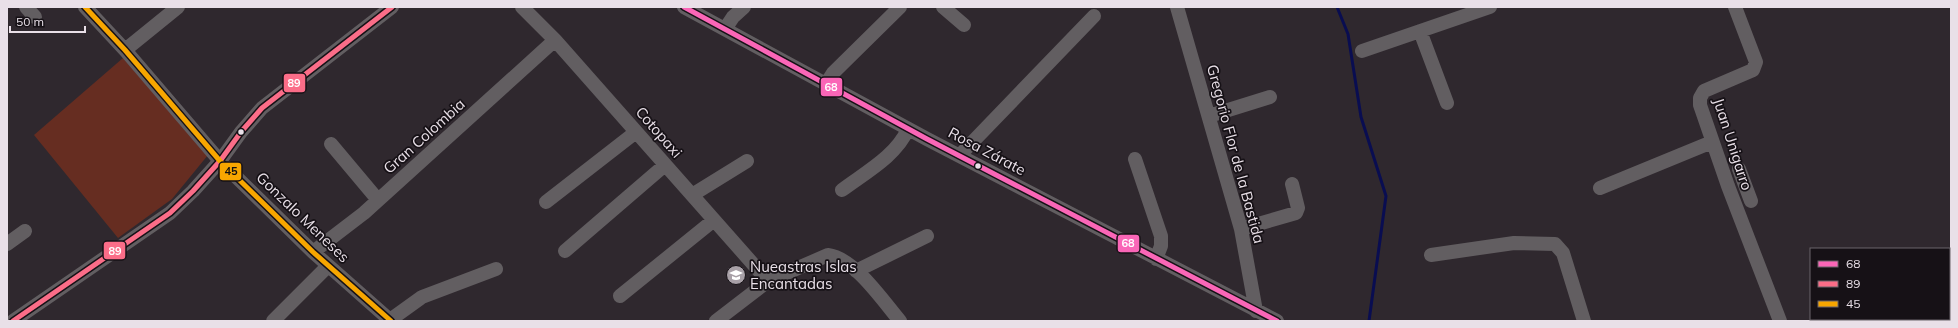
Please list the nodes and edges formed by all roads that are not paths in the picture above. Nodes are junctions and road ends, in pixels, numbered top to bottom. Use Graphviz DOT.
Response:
graph roads {
  1 [pos="85,7"];
  2 [pos="178,7"];
  3 [pos="392,7"];
  4 [pos="522,7"];
  5 [pos="684,7"];
  6 [pos="744,7"];
  7 [pos="900,7"];
  8 [pos="943,7"];
  9 [pos="1177,7"];
  10 [pos="1490,7"];
  11 [pos="1734,7"];
  12 [pos="1094,16"];
  13 [pos="964,25"];
  14 [pos="725,29"];
  15 [pos="1420,31"];
  16 [pos="555,40"];
  17 [pos="125,50"];
  18 [pos="1362,51"];
  19 [pos="826,84"];
  20 [pos="1270,97"];
  21 [pos="1446,103"];
  22 [pos="1209,116"];
  23 [pos="908,129"];
  24 [pos="636,132"];
  25 [pos="1712,142"];
  26 [pos="331,144"];
  27 [pos="960,155"];
  28 [pos="1135,159"];
  29 [pos="220,161"];
  30 [pos="747,161"];
  31 [pos="665,165"];
  32 [pos="1292,184"];
  33 [pos="1728,186"];
  34 [pos="1600,188"];
  35 [pos="842,190"];
  36 [pos="692,195"];
  37 [pos="378,200"];
  38 [pos="1751,201"];
  39 [pos="546,202"];
  40 [pos="714,220"];
  41 [pos="1241,229"];
  42 [pos="25,232"];
  43 [pos="928,236"];
  44 [pos="7,244"];
  45 [pos="565,251"];
  46 [pos="313,252"];
  47 [pos="1432,255"];
  48 [pos="1156,259"];
  49 [pos="328,266"];
  50 [pos="496,268"];
  51 [pos="856,271"];
  52 [pos="768,281"];
  53 [pos="620,296"];
  54 [pos="1256,311"];
  55 [pos="390,320"];
  56 [pos="13,321"];
  57 [pos="274,321"];
  58 [pos="716,321"];
  59 [pos="900,321"];
  60 [pos="1277,321"];
  61 [pos="1584,321"];
  62 [pos="1780,321"];
  1 -- 17 [label="street, Gonzalo Meneses"];
  2 -- 17 [label="street"];
  3 -- 29 [label="street"];
  4 -- 16 [label="street, Cotopaxi"];
  5 -- 14 [label="street, Rosa Zárate"];
  6 -- 14 [label="street"];
  7 -- 19 [label="street"];
  8 -- 13 [label="street"];
  9 -- 22 [label="street, Gregorio Flor de la Bastida"];
  10 -- 15 [label="street"];
  11 -- 25 [label="street, Juan Unigarro"];
  12 -- 27 [label="street"];
  14 -- 19 [label="street, Rosa Zárate"];
  15 -- 18 [label="street"];
  15 -- 21 [label="street"];
  16 -- 24 [label="street, Cotopaxi"];
  16 -- 37 [label="street, Gran Colombia"];
  17 -- 29 [label="street, Gonzalo Meneses"];
  19 -- 23 [label="street, Rosa Zárate"];
  20 -- 22 [label="street"];
  22 -- 41 [label="street, Gregorio Flor de la Bastida"];
  23 -- 27 [label="street, Rosa Zárate"];
  23 -- 35 [label="street"];
  24 -- 31 [label="street, Cotopaxi"];
  24 -- 39 [label="street"];
  25 -- 33 [label="street, Juan Unigarro"];
  25 -- 34 [label="street"];
  26 -- 37 [label="street"];
  27 -- 48 [label="street, Rosa Zárate"];
  28 -- 48 [label="street"];
  29 -- 46 [label="street, Gonzalo Meneses"];
  29 -- 56 [label="street"];
  30 -- 36 [label="street"];
  31 -- 36 [label="street, Cotopaxi"];
  31 -- 45 [label="street"];
  32 -- 41 [label="street"];
  33 -- 38 [label="street"];
  33 -- 62 [label="street, Juan Unigarro"];
  36 -- 40 [label="street, Cotopaxi"];
  37 -- 46 [label="street, Gran Colombia"];
  40 -- 52 [label="street, Cotopaxi"];
  40 -- 53 [label="street"];
  41 -- 54 [label="street, Gregorio Flor de la Bastida"];
  42 -- 44 [label="street"];
  43 -- 51 [label="street"];
  46 -- 49 [label="street, Gonzalo Meneses"];
  47 -- 61 [label="street"];
  48 -- 54 [label="street, Rosa Zárate"];
  49 -- 55 [label="street, Gonzalo Meneses"];
  49 -- 57 [label="street"];
  50 -- 55 [label="street"];
  51 -- 52 [label="street"];
  51 -- 59 [label="street"];
  52 -- 58 [label="street"];
  54 -- 60 [label="street, Rosa Zárate"];
}
